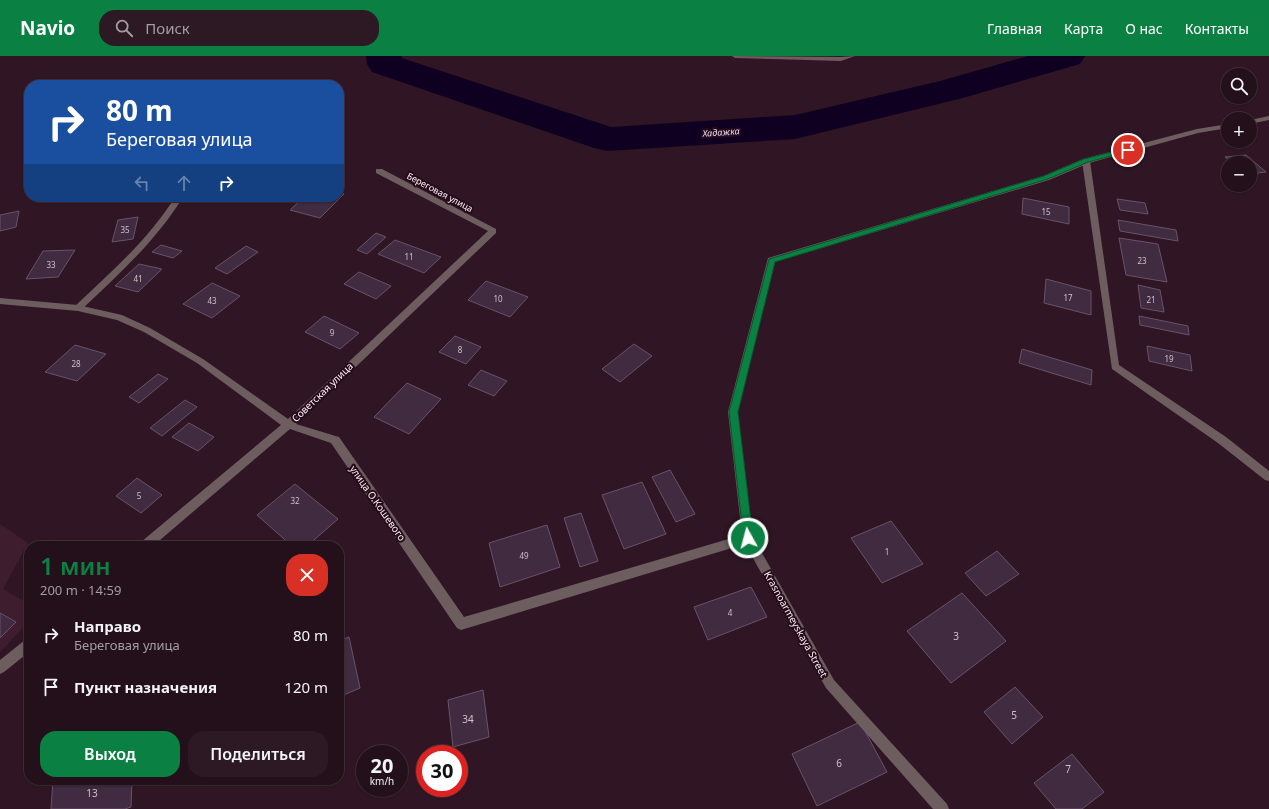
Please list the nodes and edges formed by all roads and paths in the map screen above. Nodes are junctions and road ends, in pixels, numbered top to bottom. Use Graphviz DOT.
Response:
graph roads {
  1 [pos="735,56"];
  2 [pos="852,56"];
  3 [pos="1269,118"];
  4 [pos="1257,121"];
  5 [pos="1221,127"];
  6 [pos="1086,161"];
  7 [pos="379,170"];
  8 [pos="176,202"];
  9 [pos="493,231"];
  10 [pos="0,301"];
  11 [pos="78,308"];
  12 [pos="288,425"];
  13 [pos="1269,477"];
  14 [pos="748,538"];
  15 [pos="151,541"];
  16 [pos="24,648"];
  17 [pos="0,668"];
  18 [pos="942,809"];
  1 -- 2 [label="street"];
  3 -- 4 [label="street"];
  5 -- 6 [label="street"];
  6 -- 13 [label="street"];
  6 -- 14 [label="street, Krasnoarmeyskaya Street"];
  7 -- 9 [label="street, Береговая улица"];
  8 -- 11 [label="street"];
  9 -- 12 [label="street, Советская улица"];
  10 -- 11 [label="street, улица О.Кошевого"];
  11 -- 12 [label="street, улица О.Кошевого"];
  12 -- 14 [label="street, улица О.Кошевого"];
  12 -- 15 [label="street, Советская улица"];
  14 -- 18 [label="street, Krasnoarmeyskaya Street"];
  16 -- 17 [label="street"];
}
